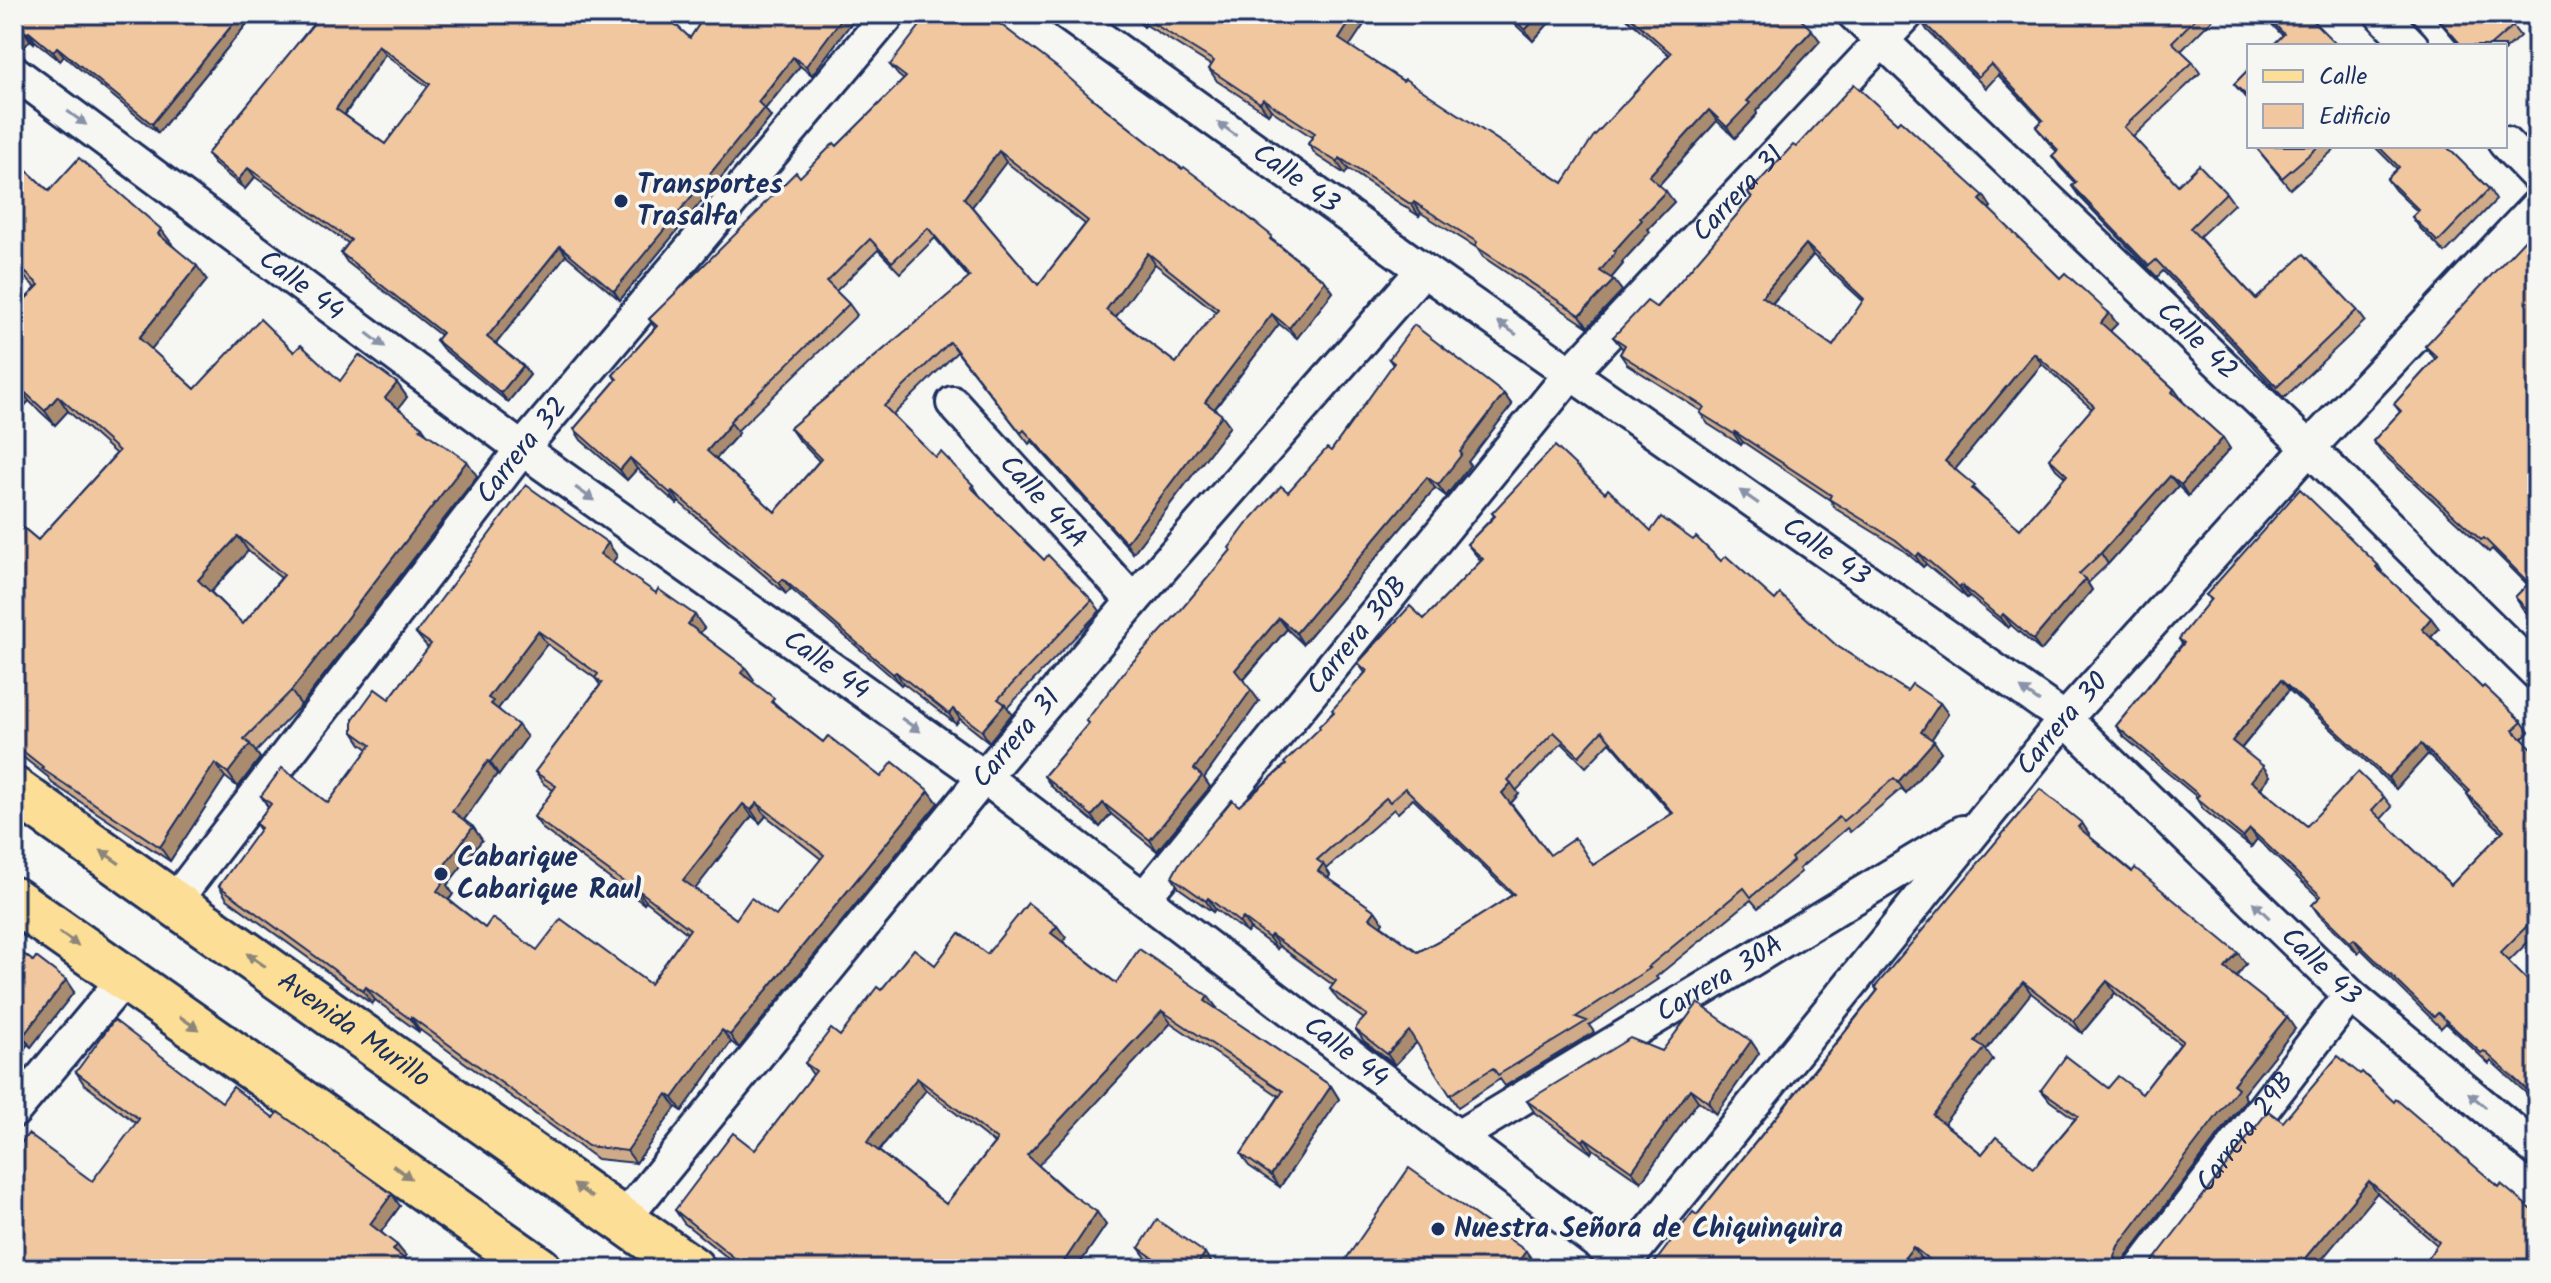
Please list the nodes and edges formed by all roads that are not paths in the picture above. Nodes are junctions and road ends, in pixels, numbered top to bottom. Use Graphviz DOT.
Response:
graph roads {
  1 [pos="889,14"];
  2 [pos="1067,14"];
  3 [pos="1854,14"];
  4 [pos="1907,14"];
  5 [pos="2381,14"];
  6 [pos="1881,40"];
  7 [pos="2410,44"];
  8 [pos="14,72"];
  9 [pos="2507,145"];
  10 [pos="2537,176"];
  11 [pos="2537,206"];
  12 [pos="1423,270"];
  13 [pos="1571,373"];
  14 [pos="953,403"];
  15 [pos="2309,448"];
  16 [pos="522,449"];
  17 [pos="1133,601"];
  18 [pos="2537,673"];
  19 [pos="2065,719"];
  20 [pos="984,777"];
  21 [pos="14,790"];
  22 [pos="1983,820"];
  23 [pos="1144,898"];
  24 [pos="14,900"];
  25 [pos="174,902"];
  26 [pos="125,978"];
  27 [pos="2350,995"];
  28 [pos="14,1111"];
  29 [pos="1458,1137"];
  30 [pos="2537,1150"];
  31 [pos="623,1220"];
  32 [pos="1625,1267"];
  33 [pos="539,1269"];
  34 [pos="692,1269"];
  35 [pos="2141,1269"];
  1 -- 16 [label="street, Carrera 32"];
  12 -- 2 [label="street, Calle 43, one-way"];
  3 -- 6 [label="street, Calle 42"];
  4 -- 6 [label="street, Carrera 31"];
  5 -- 7 [label="street"];
  6 -- 13 [label="street, Carrera 31"];
  6 -- 15 [label="street, Calle 42"];
  8 -- 16 [label="street, Calle 44, one-way"];
  9 -- 10 [label="street"];
  11 -- 15 [label="street, Carrera 30"];
  13 -- 12 [label="street, Calle 43, one-way"];
  12 -- 17 [label="street, Carrera 31"];
  19 -- 13 [label="street, Calle 43, one-way"];
  13 -- 23 [label="street, Carrera 30B"];
  14 -- 17 [label="street, Calle 44A"];
  15 -- 18 [label="street, Calle 42"];
  15 -- 19 [label="street, Carrera 30"];
  16 -- 20 [label="street, Calle 44, one-way"];
  16 -- 25 [label="street, Carrera 32"];
  17 -- 20 [label="street, Carrera 31"];
  19 -- 22 [label="street, Carrera 30"];
  27 -- 19 [label="street, Calle 43, one-way"];
  20 -- 23 [label="street, Calle 44"];
  20 -- 31 [label="street, Carrera 31"];
  25 -- 21 [label="main road, Avenida Murillo, one-way"];
  22 -- 29 [label="street, Carrera 30A"];
  22 -- 32 [label="street, Carrera 30"];
  23 -- 29 [label="street, Calle 44"];
  24 -- 26 [label="main road, one-way"];
  31 -- 25 [label="main road, Avenida Murillo, one-way"];
  26 -- 28 [label="street"];
  26 -- 33 [label="main road, one-way"];
  30 -- 27 [label="street, Calle 43, one-way"];
  27 -- 35 [label="street, Carrera 29B"];
  29 -- 32 [label="street, Calle 44"];
  31 -- 34 [label="main road, Avenida Murillo"];
}
